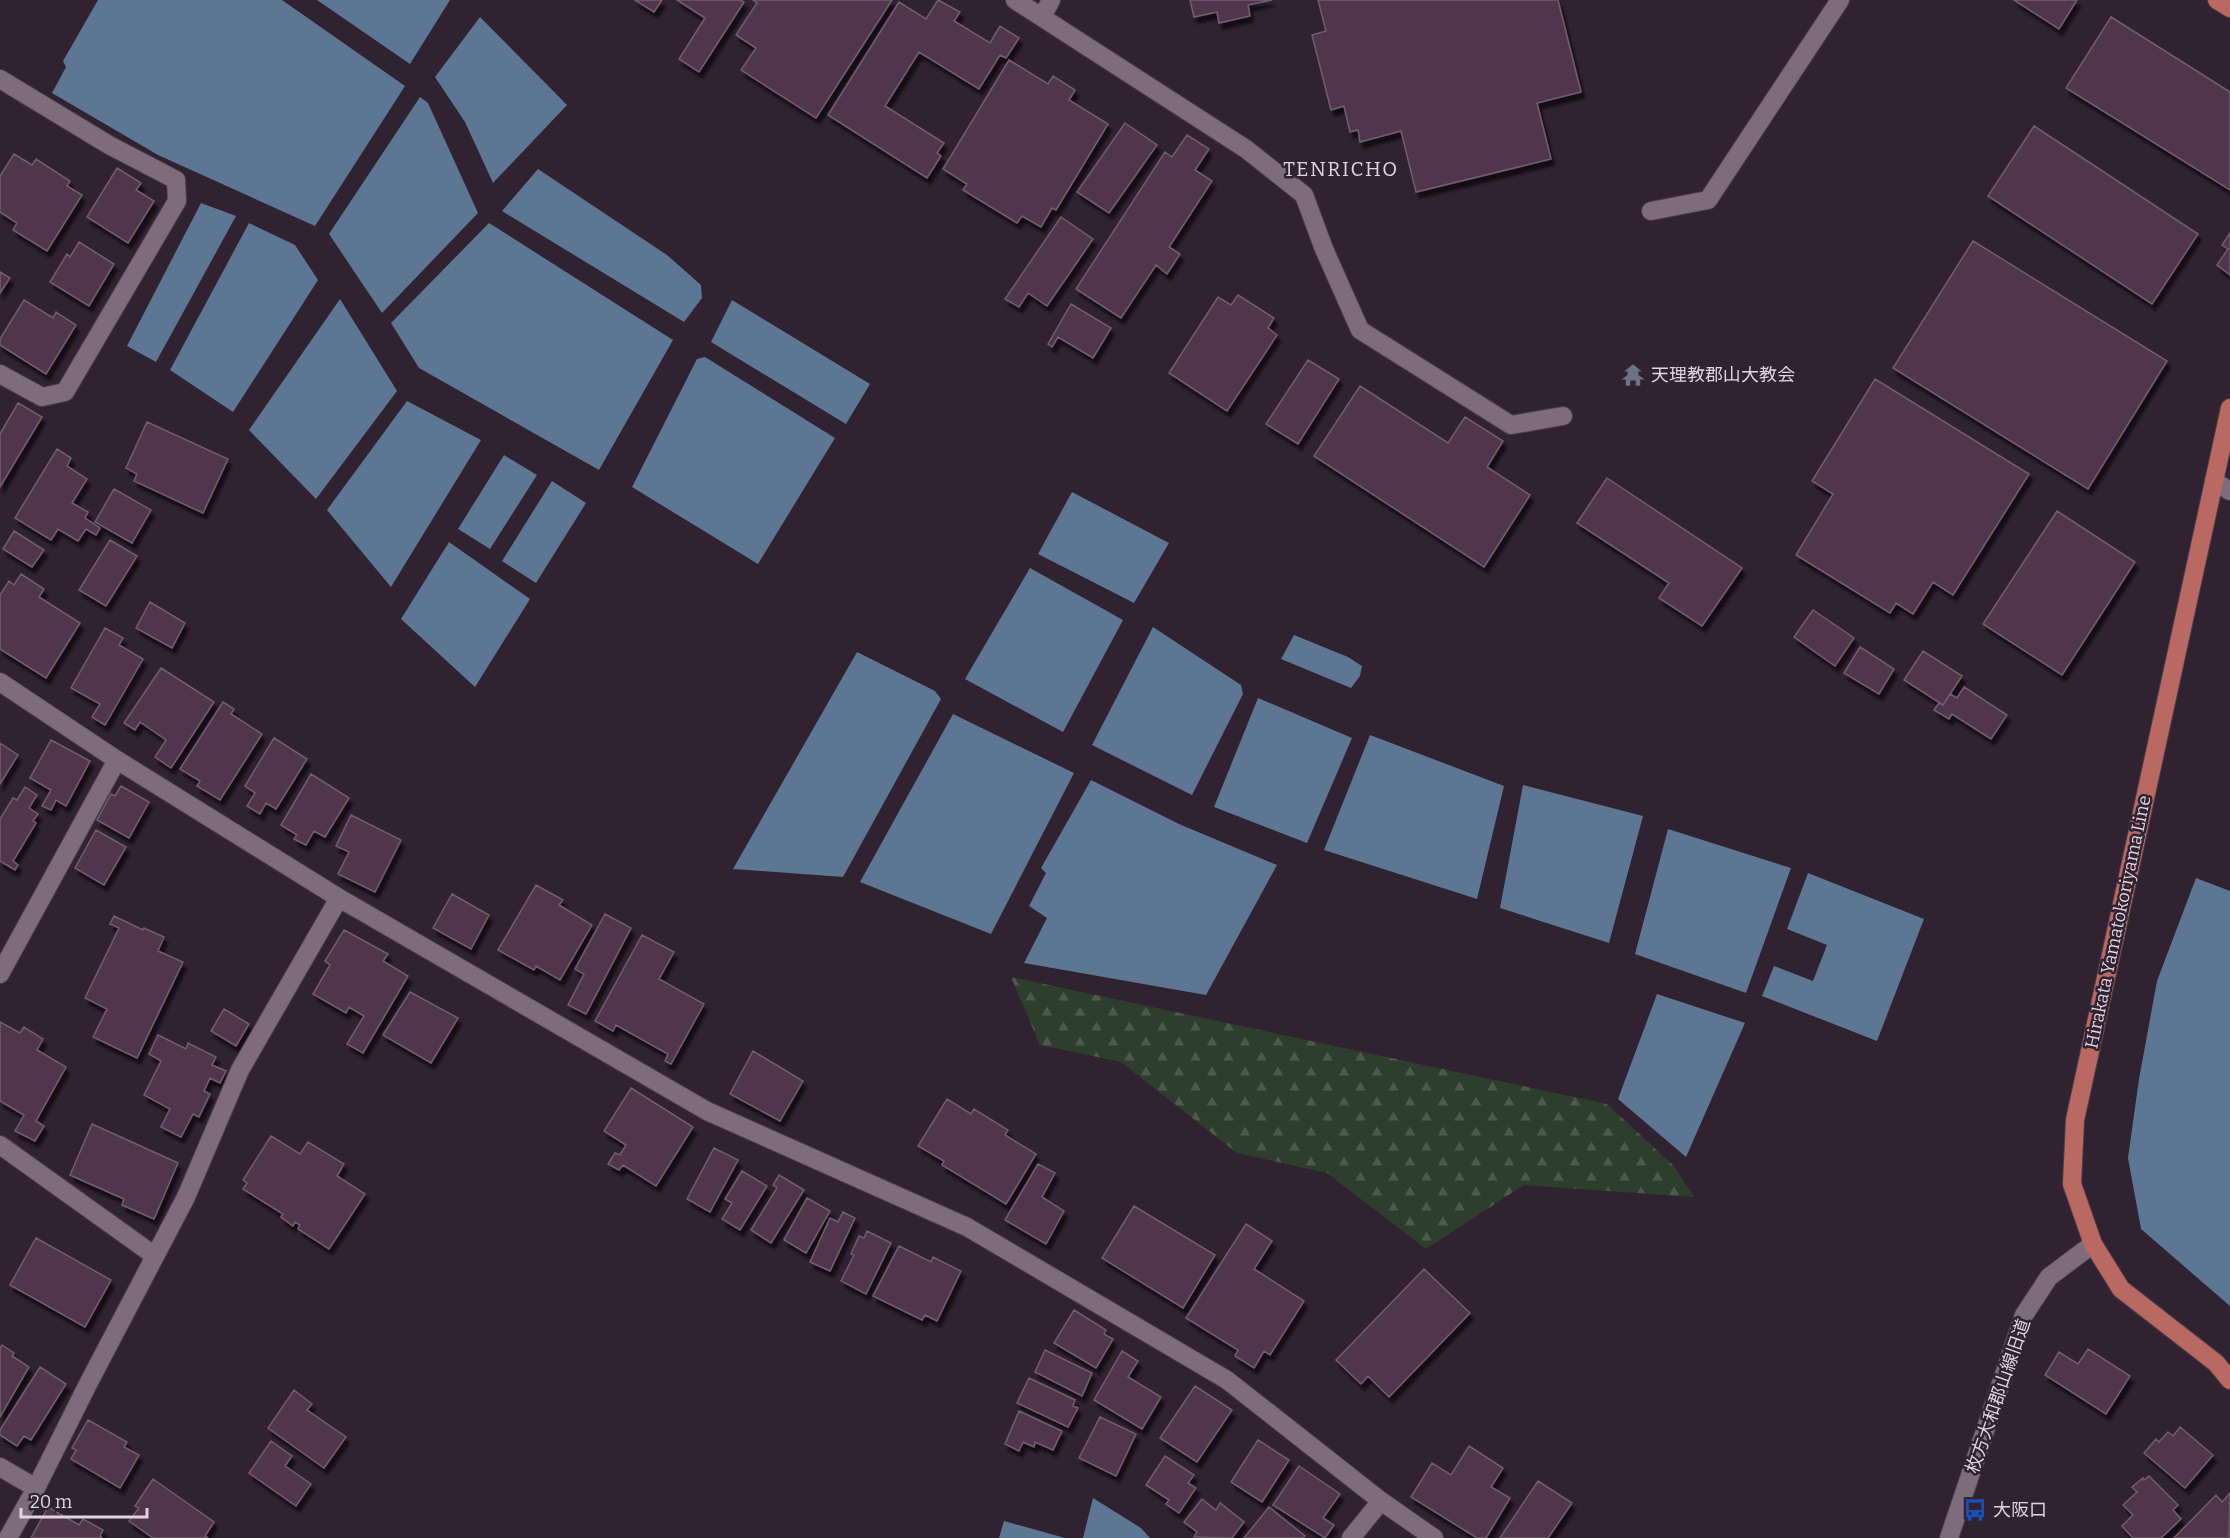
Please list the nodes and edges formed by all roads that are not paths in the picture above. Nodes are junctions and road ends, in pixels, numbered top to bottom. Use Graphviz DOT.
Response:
graph roads {
  1 [pos="1015,0"];
  2 [pos="1051,0"];
  3 [pos="1840,0"];
  4 [pos="2217,0"];
  5 [pos="2230,8"];
  6 [pos="1042,17"];
  7 [pos="0,79"];
  8 [pos="1651,211"];
  9 [pos="0,374"];
  10 [pos="2230,408"];
  11 [pos="1563,416"];
  12 [pos="2214,481"];
  13 [pos="2230,490"];
  14 [pos="0,682"];
  15 [pos="117,760"];
  16 [pos="339,898"];
  17 [pos="0,974"];
  18 [pos="0,1146"];
  19 [pos="2093,1244"];
  20 [pos="155,1256"];
  21 [pos="2230,1380"];
  22 [pos="0,1467"];
  23 [pos="36,1488"];
  24 [pos="1381,1501"];
  25 [pos="8,1538"];
  26 [pos="1351,1538"];
  27 [pos="1434,1538"];
  28 [pos="1949,1538"];
  1 -- 6 [label="street"];
  2 -- 6 [label="street"];
  3 -- 8 [label="street"];
  4 -- 5 [label="main road"];
  6 -- 11 [label="street"];
  7 -- 9 [label="street"];
  10 -- 12 [label="main road, Hirakata Yamatokoriyama Line"];
  12 -- 13 [label="street"];
  12 -- 19 [label="main road, Hirakata Yamatokoriyama Line"];
  14 -- 15 [label="street"];
  15 -- 16 [label="street"];
  15 -- 17 [label="street"];
  16 -- 20 [label="street"];
  16 -- 24 [label="street"];
  18 -- 20 [label="street"];
  19 -- 21 [label="main road, Hirakata Yamatokoriyama Line"];
  19 -- 28 [label="street, 枚方大和郡山線旧道"];
  20 -- 23 [label="street"];
  22 -- 23 [label="street"];
  23 -- 25 [label="street"];
  24 -- 26 [label="street"];
  24 -- 27 [label="street"];
}
